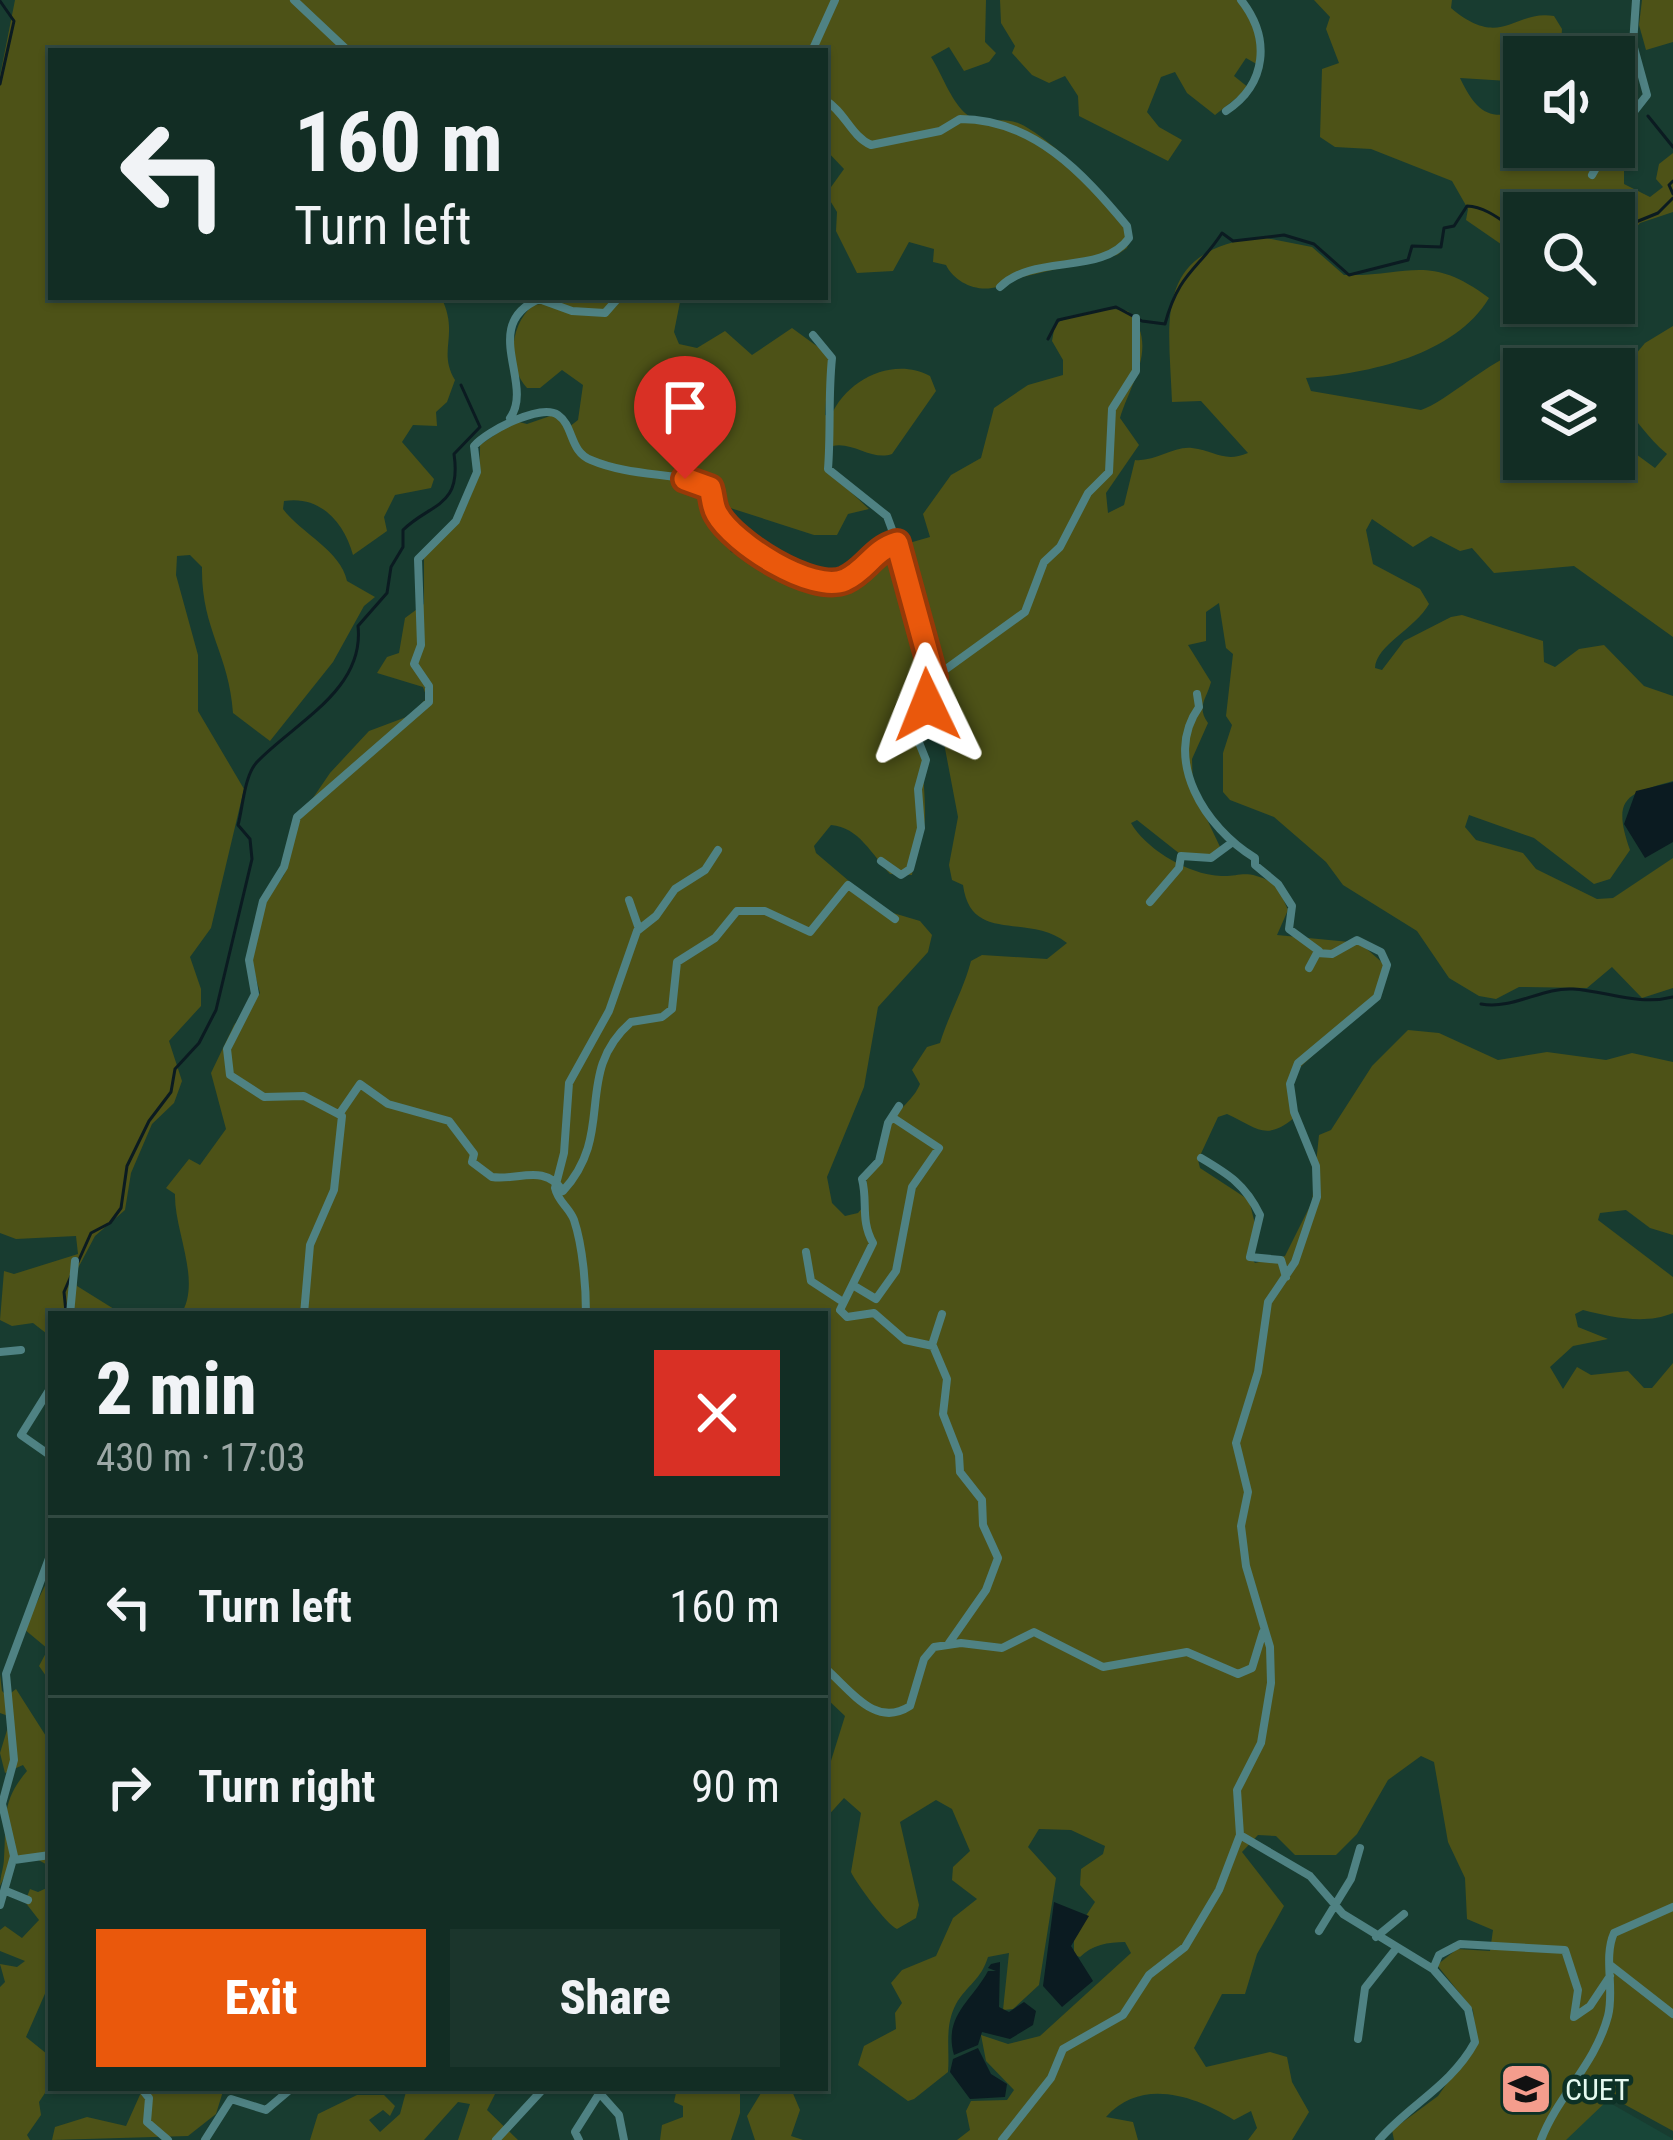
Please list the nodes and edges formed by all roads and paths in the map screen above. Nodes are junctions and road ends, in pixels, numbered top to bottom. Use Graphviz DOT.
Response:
graph roads {
  1 [pos="294,0"];
  2 [pos="835,0"];
  3 [pos="1241,0"];
  4 [pos="1636,0"];
  5 [pos="1634,36"];
  6 [pos="345,48"];
  7 [pos="813,48"];
  8 [pos="1635,51"];
  9 [pos="828,102"];
  10 [pos="1635,110"];
  11 [pos="1226,111"];
  12 [pos="1596,168"];
  13 [pos="1592,175"];
  14 [pos="1000,287"];
  15 [pos="537,300"];
  16 [pos="541,300"];
  17 [pos="616,300"];
  18 [pos="1136,318"];
  19 [pos="812,335"];
  20 [pos="509,419"];
  21 [pos="897,543"];
  22 [pos="934,678"];
  23 [pos="1197,694"];
  24 [pos="1230,844"];
  25 [pos="718,850"];
  26 [pos="881,861"];
  27 [pos="629,900"];
  28 [pos="1150,902"];
  29 [pos="895,919"];
  30 [pos="639,927"];
  31 [pos="1320,952"];
  32 [pos="1309,968"];
  33 [pos="899,1106"];
  34 [pos="340,1113"];
  35 [pos="892,1117"];
  36 [pos="1201,1158"];
  37 [pos="556,1181"];
  38 [pos="806,1252"];
  39 [pos="75,1262"];
  40 [pos="1286,1278"];
  41 [pos="856,1287"];
  42 [pos="843,1302"];
  43 [pos="70,1311"];
  44 [pos="304,1311"];
  45 [pos="586,1311"];
  46 [pos="942,1314"];
  47 [pos="932,1345"];
  48 [pos="21,1350"];
  49 [pos="0,1352"];
  50 [pos="48,1392"];
  51 [pos="48,1454"];
  52 [pos="48,1574"];
  53 [pos="1263,1632"];
  54 [pos="949,1643"];
  55 [pos="828,1671"];
  56 [pos="2,1789"];
  57 [pos="1240,1835"];
  58 [pos="1360,1848"];
  59 [pos="48,1855"];
  60 [pos="14,1860"];
  61 [pos="6,1891"];
  62 [pos="28,1900"];
  63 [pos="0,1905"];
  64 [pos="1333,1906"];
  65 [pos="1673,1907"];
  66 [pos="1404,1914"];
  67 [pos="1319,1930"];
  68 [pos="1376,1937"];
  69 [pos="1395,1950"];
  70 [pos="1433,1969"];
  71 [pos="1610,1971"];
  72 [pos="1673,2014"];
  73 [pos="1358,2039"];
  74 [pos="143,2091"];
  75 [pos="288,2091"];
  76 [pos="541,2091"];
  77 [pos="597,2091"];
  78 [pos="168,2140"];
  79 [pos="205,2140"];
  80 [pos="496,2140"];
  81 [pos="579,2140"];
  82 [pos="624,2140"];
  83 [pos="1002,2140"];
  84 [pos="1379,2140"];
  85 [pos="1541,2140"];
  1 -- 6 [label="street"];
  2 -- 7 [label="street"];
  3 -- 11 [label="street"];
  4 -- 5 [label="street"];
  8 -- 10 [label="street"];
  9 -- 14 [label="street"];
  12 -- 13 [label="street"];
  15 -- 20 [label="street"];
  16 -- 17 [label="street"];
  18 -- 22 [label="street"];
  19 -- 21 [label="street"];
  20 -- 21 [label="street"];
  20 -- 34 [label="street"];
  21 -- 22 [label="street"];
  22 -- 26 [label="street"];
  23 -- 24 [label="street"];
  24 -- 28 [label="street"];
  24 -- 31 [label="street"];
  25 -- 30 [label="street"];
  27 -- 30 [label="street"];
  29 -- 37 [label="street"];
  30 -- 37 [label="street"];
  31 -- 32 [label="street"];
  31 -- 40 [label="street"];
  33 -- 35 [label="street"];
  34 -- 37 [label="street"];
  34 -- 44 [label="street"];
  35 -- 41 [label="street"];
  35 -- 41 [label="street"];
  36 -- 40 [label="street"];
  37 -- 45 [label="street"];
  38 -- 42 [label="street"];
  39 -- 43 [label="street"];
  40 -- 53 [label="street"];
  41 -- 42 [label="street"];
  42 -- 47 [label="street"];
  46 -- 47 [label="street"];
  47 -- 54 [label="street"];
  48 -- 49 [label="street"];
  50 -- 51 [label="street"];
  52 -- 56 [label="street"];
  53 -- 54 [label="street"];
  53 -- 57 [label="street"];
  54 -- 55 [label="street"];
  56 -- 60 [label="street"];
  57 -- 64 [label="street"];
  57 -- 83 [label="street"];
  58 -- 64 [label="street"];
  59 -- 60 [label="street"];
  60 -- 61 [label="street"];
  61 -- 62 [label="street"];
  61 -- 63 [label="street"];
  64 -- 67 [label="street"];
  64 -- 68 [label="street"];
  65 -- 71 [label="street"];
  66 -- 68 [label="street"];
  68 -- 69 [label="street"];
  69 -- 70 [label="street"];
  69 -- 73 [label="street"];
  70 -- 71 [label="street"];
  70 -- 84 [label="street"];
  71 -- 72 [label="street"];
  71 -- 85 [label="street"];
  74 -- 78 [label="street"];
  75 -- 79 [label="street"];
  76 -- 80 [label="street"];
  77 -- 81 [label="street"];
  77 -- 82 [label="street"];
}
